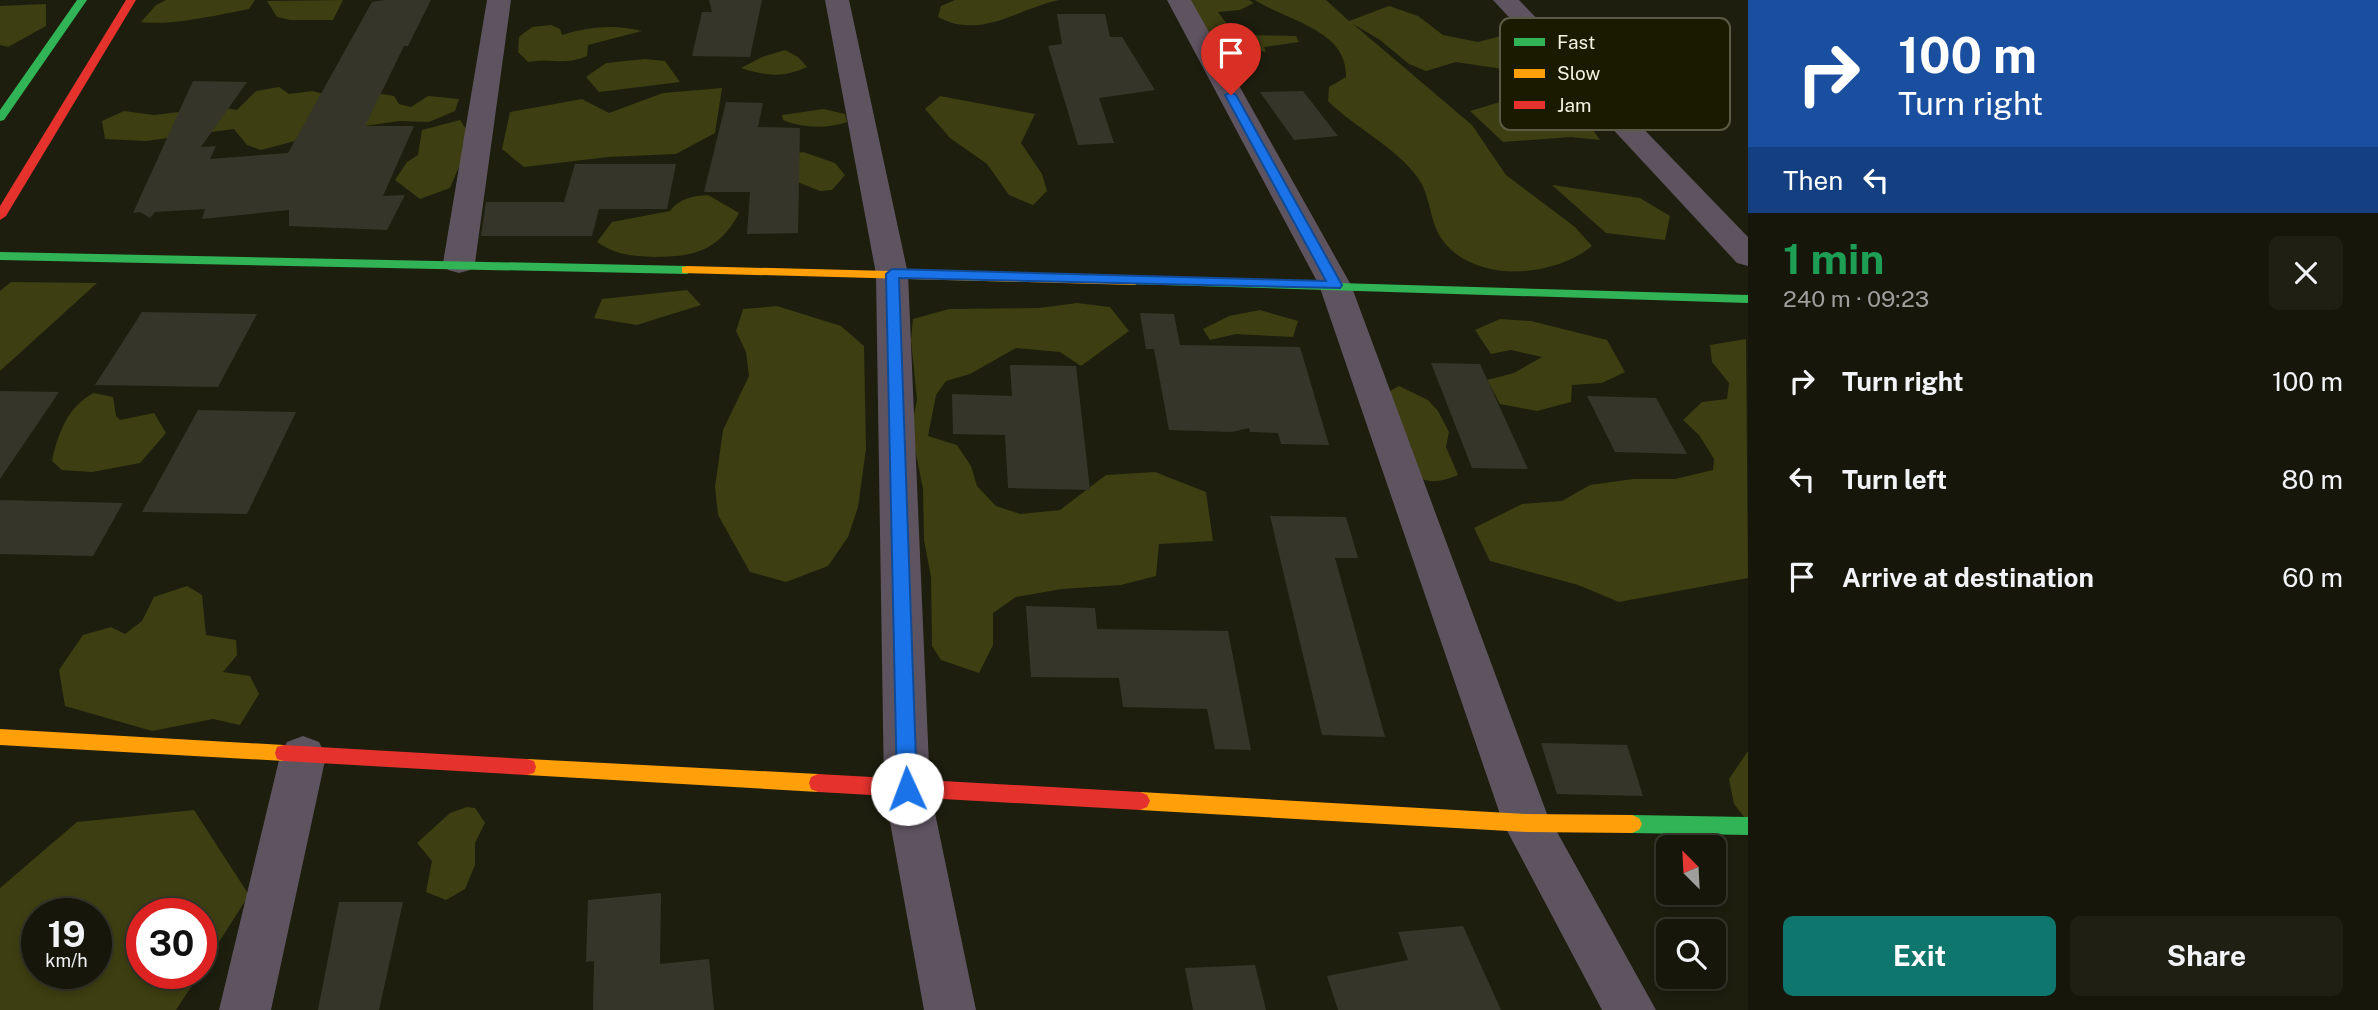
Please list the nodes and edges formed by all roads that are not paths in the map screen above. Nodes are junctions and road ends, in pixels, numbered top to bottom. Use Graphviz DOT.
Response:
graph roads {
  1 [pos="82,0"];
  2 [pos="131,0"];
  3 [pos="499,0"];
  4 [pos="838,0"];
  5 [pos="1179,0"];
  6 [pos="1505,0"];
  7 [pos="1522,18"];
  8 [pos="10,89"];
  9 [pos="0,118"];
  10 [pos="1628,130"];
  11 [pos="0,216"];
  12 [pos="0,256"];
  13 [pos="1748,256"];
  14 [pos="459,263"];
  15 [pos="892,274"];
  16 [pos="1335,285"];
  17 [pos="1748,299"];
  18 [pos="0,737"];
  19 [pos="303,756"];
  20 [pos="907,789"];
  21 [pos="1527,823"];
  22 [pos="1748,826"];
  23 [pos="246,1010"];
  24 [pos="950,1010"];
  25 [pos="1630,1010"];
  1 -- 8 [label="street"];
  2 -- 11 [label="street"];
  3 -- 14 [label="street"];
  4 -- 15 [label="street"];
  5 -- 16 [label="street"];
  6 -- 7 [label="street"];
  8 -- 9 [label="street"];
  10 -- 13 [label="street"];
  12 -- 14 [label="street"];
  14 -- 15 [label="street"];
  15 -- 16 [label="street"];
  15 -- 20 [label="street"];
  16 -- 17 [label="street"];
  16 -- 21 [label="street"];
  18 -- 19 [label="street"];
  19 -- 20 [label="street"];
  19 -- 23 [label="street"];
  20 -- 21 [label="street"];
  20 -- 24 [label="street"];
  21 -- 22 [label="street"];
  21 -- 25 [label="street"];
}
